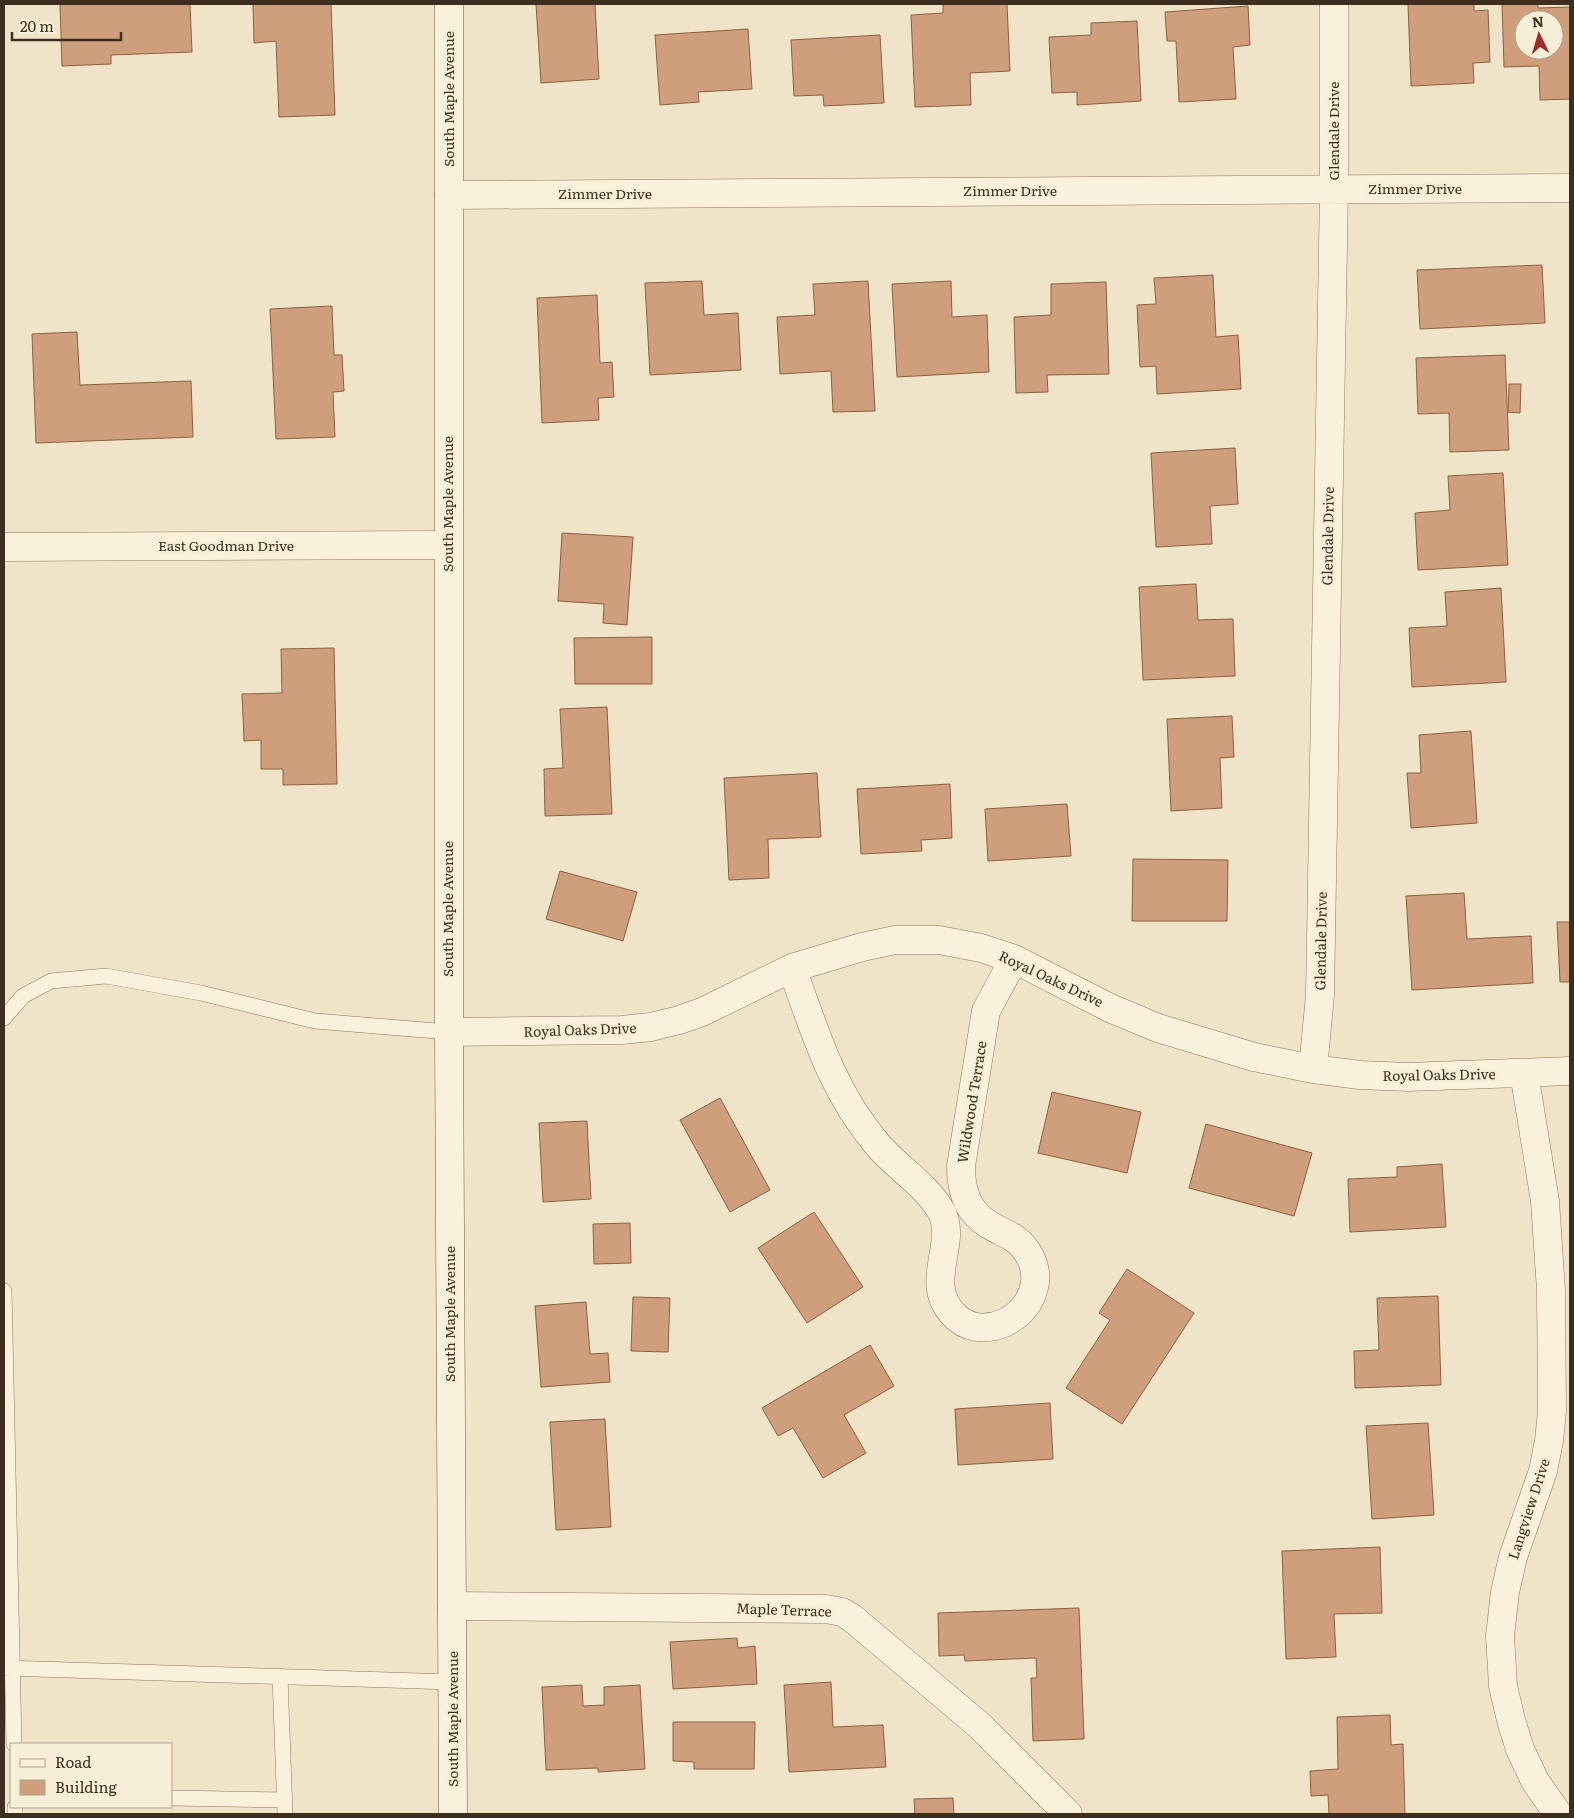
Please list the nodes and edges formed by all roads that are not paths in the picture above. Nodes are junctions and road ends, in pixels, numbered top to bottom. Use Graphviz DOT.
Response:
graph roads {
  1 [pos="449,4"];
  2 [pos="1334,4"];
  3 [pos="1570,188"];
  4 [pos="1334,190"];
  5 [pos="449,195"];
  6 [pos="448,545"];
  7 [pos="4,547"];
  8 [pos="1014,959"];
  9 [pos="792,968"];
  10 [pos="4,1018"];
  11 [pos="449,1032"];
  12 [pos="1313,1068"];
  13 [pos="1570,1071"];
  14 [pos="1524,1073"];
  15 [pos="966,1199"];
  16 [pos="941,1211"];
  17 [pos="4,1291"];
  18 [pos="452,1606"];
  19 [pos="8,1668"];
  20 [pos="280,1676"];
  21 [pos="452,1682"];
  22 [pos="14,1743"];
  23 [pos="172,1798"];
  24 [pos="284,1807"];
  25 [pos="453,1814"];
  26 [pos="1068,1814"];
  27 [pos="1558,1814"];
  1 -- 5 [label="street, South Maple Avenue"];
  2 -- 4 [label="street, Glendale Drive"];
  3 -- 4 [label="street, Zimmer Drive"];
  4 -- 5 [label="street, Zimmer Drive"];
  4 -- 12 [label="street, Glendale Drive"];
  5 -- 6 [label="street, South Maple Avenue"];
  6 -- 7 [label="street, East Goodman Drive"];
  6 -- 11 [label="street, South Maple Avenue"];
  8 -- 9 [label="street, Royal Oaks Drive"];
  8 -- 12 [label="street, Royal Oaks Drive"];
  8 -- 15 [label="street, Wildwood Terrace"];
  9 -- 11 [label="street, Royal Oaks Drive"];
  9 -- 16 [label="street, Wildwood Terrace"];
  10 -- 11 [label="lane"];
  11 -- 18 [label="street, South Maple Avenue"];
  12 -- 14 [label="street, Royal Oaks Drive"];
  13 -- 14 [label="street, Royal Oaks Drive"];
  14 -- 27 [label="street, Langview Drive"];
  15 -- 16 [label="lane"];
  15 -- 16 [label="street, Wildwood Terrace"];
  17 -- 19 [label="lane"];
  18 -- 21 [label="street, South Maple Avenue"];
  18 -- 26 [label="street, Maple Terrace"];
  19 -- 20 [label="lane"];
  19 -- 22 [label="lane"];
  20 -- 21 [label="lane"];
  20 -- 24 [label="lane"];
  21 -- 25 [label="street, South Maple Avenue"];
  23 -- 24 [label="lane"];
}
